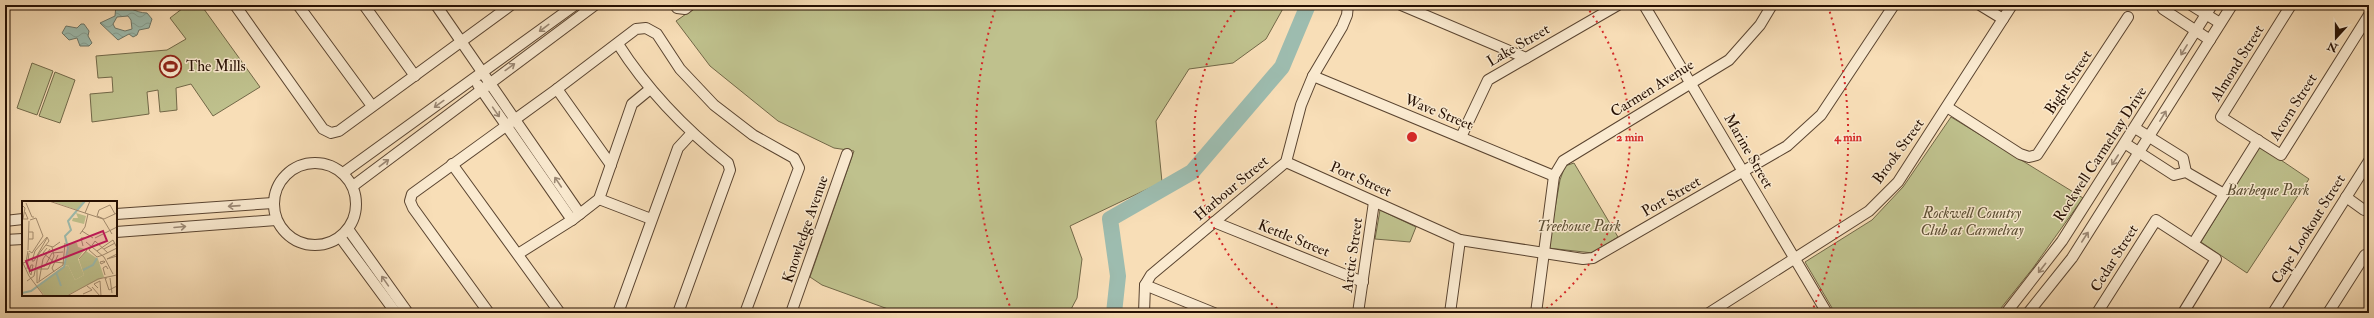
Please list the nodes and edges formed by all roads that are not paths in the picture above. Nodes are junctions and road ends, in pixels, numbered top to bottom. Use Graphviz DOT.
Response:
graph roads {
  1 [pos="235,5"];
  2 [pos="298,5"];
  3 [pos="364,5"];
  4 [pos="436,5"];
  5 [pos="511,5"];
  6 [pos="575,5"];
  7 [pos="595,5"];
  8 [pos="675,5"];
  9 [pos="690,5"];
  10 [pos="1348,5"];
  11 [pos="1401,5"];
  12 [pos="1618,5"];
  13 [pos="1644,5"];
  14 [pos="1772,5"];
  15 [pos="1894,5"];
  16 [pos="1980,5"];
  17 [pos="2012,5"];
  18 [pos="2161,5"];
  19 [pos="2191,5"];
  20 [pos="2212,5"];
  21 [pos="2232,5"];
  22 [pos="2291,5"];
  23 [pos="499,9"];
  24 [pos="2206,14"];
  25 [pos="2369,15"];
  26 [pos="2128,17"];
  27 [pos="2003,19"];
  28 [pos="2220,23"];
  29 [pos="2196,30"];
  30 [pos="2210,40"];
  31 [pos="462,43"];
  32 [pos="618,44"];
  33 [pos="1526,58"];
  34 [pos="415,76"];
  35 [pos="1313,76"];
  36 [pos="478,77"];
  37 [pos="1691,81"];
  38 [pos="484,86"];
  39 [pos="557,89"];
  40 [pos="650,90"];
  41 [pos="372,106"];
  42 [pos="1947,107"];
  43 [pos="516,118"];
  44 [pos="506,125"];
  45 [pos="2135,128"];
  46 [pos="691,134"];
  47 [pos="1461,137"];
  48 [pos="2150,137"];
  49 [pos="2258,140"];
  50 [pos="2126,144"];
  51 [pos="2140,153"];
  52 [pos="847,154"];
  53 [pos="2369,161"];
  54 [pos="1286,162"];
  55 [pos="452,164"];
  56 [pos="611,165"];
  57 [pos="1744,171"];
  58 [pos="2186,172"];
  59 [pos="343,174"];
  60 [pos="1554,176"];
  61 [pos="352,186"];
  62 [pos="2224,194"];
  63 [pos="2346,197"];
  64 [pos="599,199"];
  65 [pos="1374,202"];
  66 [pos="273,203"];
  67 [pos="2369,210"];
  68 [pos="163,211"];
  69 [pos="127,213"];
  70 [pos="117,214"];
  71 [pos="576,217"];
  72 [pos="22,219"];
  73 [pos="651,219"];
  74 [pos="276,220"];
  75 [pos="5,221"];
  76 [pos="1214,222"];
  77 [pos="164,228"];
  78 [pos="348,229"];
  79 [pos="129,231"];
  80 [pos="117,232"];
  81 [pos="340,237"];
  82 [pos="22,239"];
  83 [pos="5,240"];
  84 [pos="1460,240"];
  85 [pos="2193,244"];
  86 [pos="1544,253"];
  87 [pos="518,254"];
  88 [pos="2369,255"];
  89 [pos="1795,259"];
  90 [pos="1363,282"];
  91 [pos="1145,285"];
  92 [pos="396,313"];
  93 [pos="408,313"];
  94 [pos="489,313"];
  95 [pos="560,313"];
  96 [pos="618,313"];
  97 [pos="678,313"];
  98 [pos="745,313"];
  99 [pos="791,313"];
  100 [pos="1144,313"];
  101 [pos="1214,313"];
  102 [pos="1358,313"];
  103 [pos="1450,313"];
  104 [pos="1536,313"];
  105 [pos="1709,313"];
  106 [pos="1827,313"];
  107 [pos="2006,313"];
  108 [pos="2028,313"];
  109 [pos="2097,313"];
  110 [pos="2183,313"];
  111 [pos="2273,313"];
  112 [pos="2328,313"];
  1 -- 41 [label="street"];
  2 -- 41 [label="street"];
  3 -- 34 [label="street"];
  4 -- 31 [label="street"];
  5 -- 23 [label="street"];
  6 -- 36 [label="street, one-way"];
  38 -- 7 [label="street, one-way"];
  8 -- 9 [label="street"];
  10 -- 35 [label="street, Harbour Street"];
  11 -- 33 [label="street"];
  12 -- 33 [label="street, Lake Street"];
  13 -- 37 [label="street, Marine Street"];
  14 -- 37 [label="street, Carmen Avenue"];
  15 -- 57 [label="street, Port Street"];
  16 -- 27 [label="street"];
  17 -- 27 [label="street, Brook Street"];
  18 -- 29 [label="street"];
  19 -- 24 [label="street"];
  20 -- 24 [label="street, Rockwell Carmelray Drive"];
  21 -- 28 [label="street"];
  22 -- 49 [label="street, Almond Street"];
  23 -- 31 [label="street"];
  24 -- 28 [label="street"];
  24 -- 29 [label="street, Rockwell Carmelray Drive"];
  25 -- 49 [label="street, Acorn Street"];
  26 -- 42 [label="street, Bight Street"];
  27 -- 42 [label="street, Brook Street"];
  28 -- 30 [label="street"];
  29 -- 30 [label="street"];
  29 -- 45 [label="street, Rockwell Carmelray Drive, one-way"];
  48 -- 30 [label="street, one-way"];
  31 -- 34 [label="street"];
  31 -- 36 [label="street"];
  32 -- 39 [label="street"];
  32 -- 40 [label="street"];
  32 -- 98 [label="street"];
  33 -- 47 [label="street, Lake Street"];
  34 -- 41 [label="street"];
  35 -- 47 [label="street, Wave Street"];
  35 -- 54 [label="street, Harbour Street"];
  36 -- 38 [label="street"];
  36 -- 59 [label="street, one-way"];
  37 -- 57 [label="street, Marine Street"];
  37 -- 60 [label="street, Carmen Avenue"];
  38 -- 43 [label="street"];
  38 -- 44 [label="street, one-way"];
  61 -- 38 [label="street, one-way"];
  39 -- 43 [label="street"];
  39 -- 56 [label="street"];
  40 -- 46 [label="street"];
  40 -- 56 [label="street"];
  42 -- 89 [label="street, Brook Street"];
  43 -- 44 [label="street"];
  71 -- 43 [label="street, one-way"];
  44 -- 55 [label="street"];
  44 -- 71 [label="street"];
  45 -- 48 [label="street"];
  45 -- 50 [label="street, Rockwell Carmelray Drive"];
  46 -- 73 [label="street"];
  46 -- 97 [label="street"];
  47 -- 60 [label="street, Wave Street"];
  48 -- 51 [label="street"];
  48 -- 58 [label="street"];
  49 -- 62 [label="street"];
  50 -- 51 [label="street"];
  50 -- 107 [label="street, Rockwell Carmelray Drive, one-way"];
  51 -- 58 [label="street"];
  108 -- 51 [label="street, one-way"];
  52 -- 99 [label="street, Knowledge Avenue"];
  53 -- 63 [label="street, Cape Lookout Street"];
  54 -- 65 [label="street, Port Street"];
  54 -- 76 [label="street, Harbour Street"];
  55 -- 87 [label="street"];
  55 -- 94 [label="street"];
  56 -- 64 [label="street"];
  57 -- 86 [label="street, Port Street"];
  57 -- 89 [label="street, Marine Street"];
  58 -- 62 [label="street"];
  59 -- 61 [label="street"];
  59 -- 66 [label="street"];
  60 -- 86 [label="street, Carmen Avenue"];
  61 -- 78 [label="street"];
  62 -- 85 [label="street"];
  63 -- 67 [label="street"];
  63 -- 111 [label="street, Cape Lookout Street"];
  64 -- 71 [label="street"];
  64 -- 73 [label="street"];
  65 -- 84 [label="street, Port Street"];
  65 -- 90 [label="street, Arctic Street"];
  66 -- 68 [label="street, one-way"];
  66 -- 74 [label="street"];
  68 -- 69 [label="street"];
  68 -- 77 [label="street"];
  69 -- 70 [label="street"];
  69 -- 79 [label="street"];
  71 -- 87 [label="street"];
  72 -- 75 [label="street"];
  73 -- 96 [label="street"];
  77 -- 74 [label="street, one-way"];
  74 -- 81 [label="street"];
  76 -- 90 [label="street, Kettle Street"];
  76 -- 91 [label="street, Harbour Street"];
  77 -- 79 [label="street"];
  78 -- 81 [label="street"];
  93 -- 78 [label="street, one-way"];
  79 -- 80 [label="street"];
  81 -- 92 [label="street"];
  82 -- 83 [label="street"];
  84 -- 86 [label="street, Port Street"];
  84 -- 103 [label="street"];
  85 -- 109 [label="street, Cedar Street"];
  85 -- 110 [label="street"];
  86 -- 104 [label="street, Carmen Avenue"];
  87 -- 95 [label="street"];
  88 -- 112 [label="street"];
  89 -- 105 [label="street, Brook Street"];
  89 -- 106 [label="street, Marine Street"];
  90 -- 102 [label="street, Arctic Street"];
  91 -- 100 [label="street"];
  91 -- 101 [label="street"];
}
